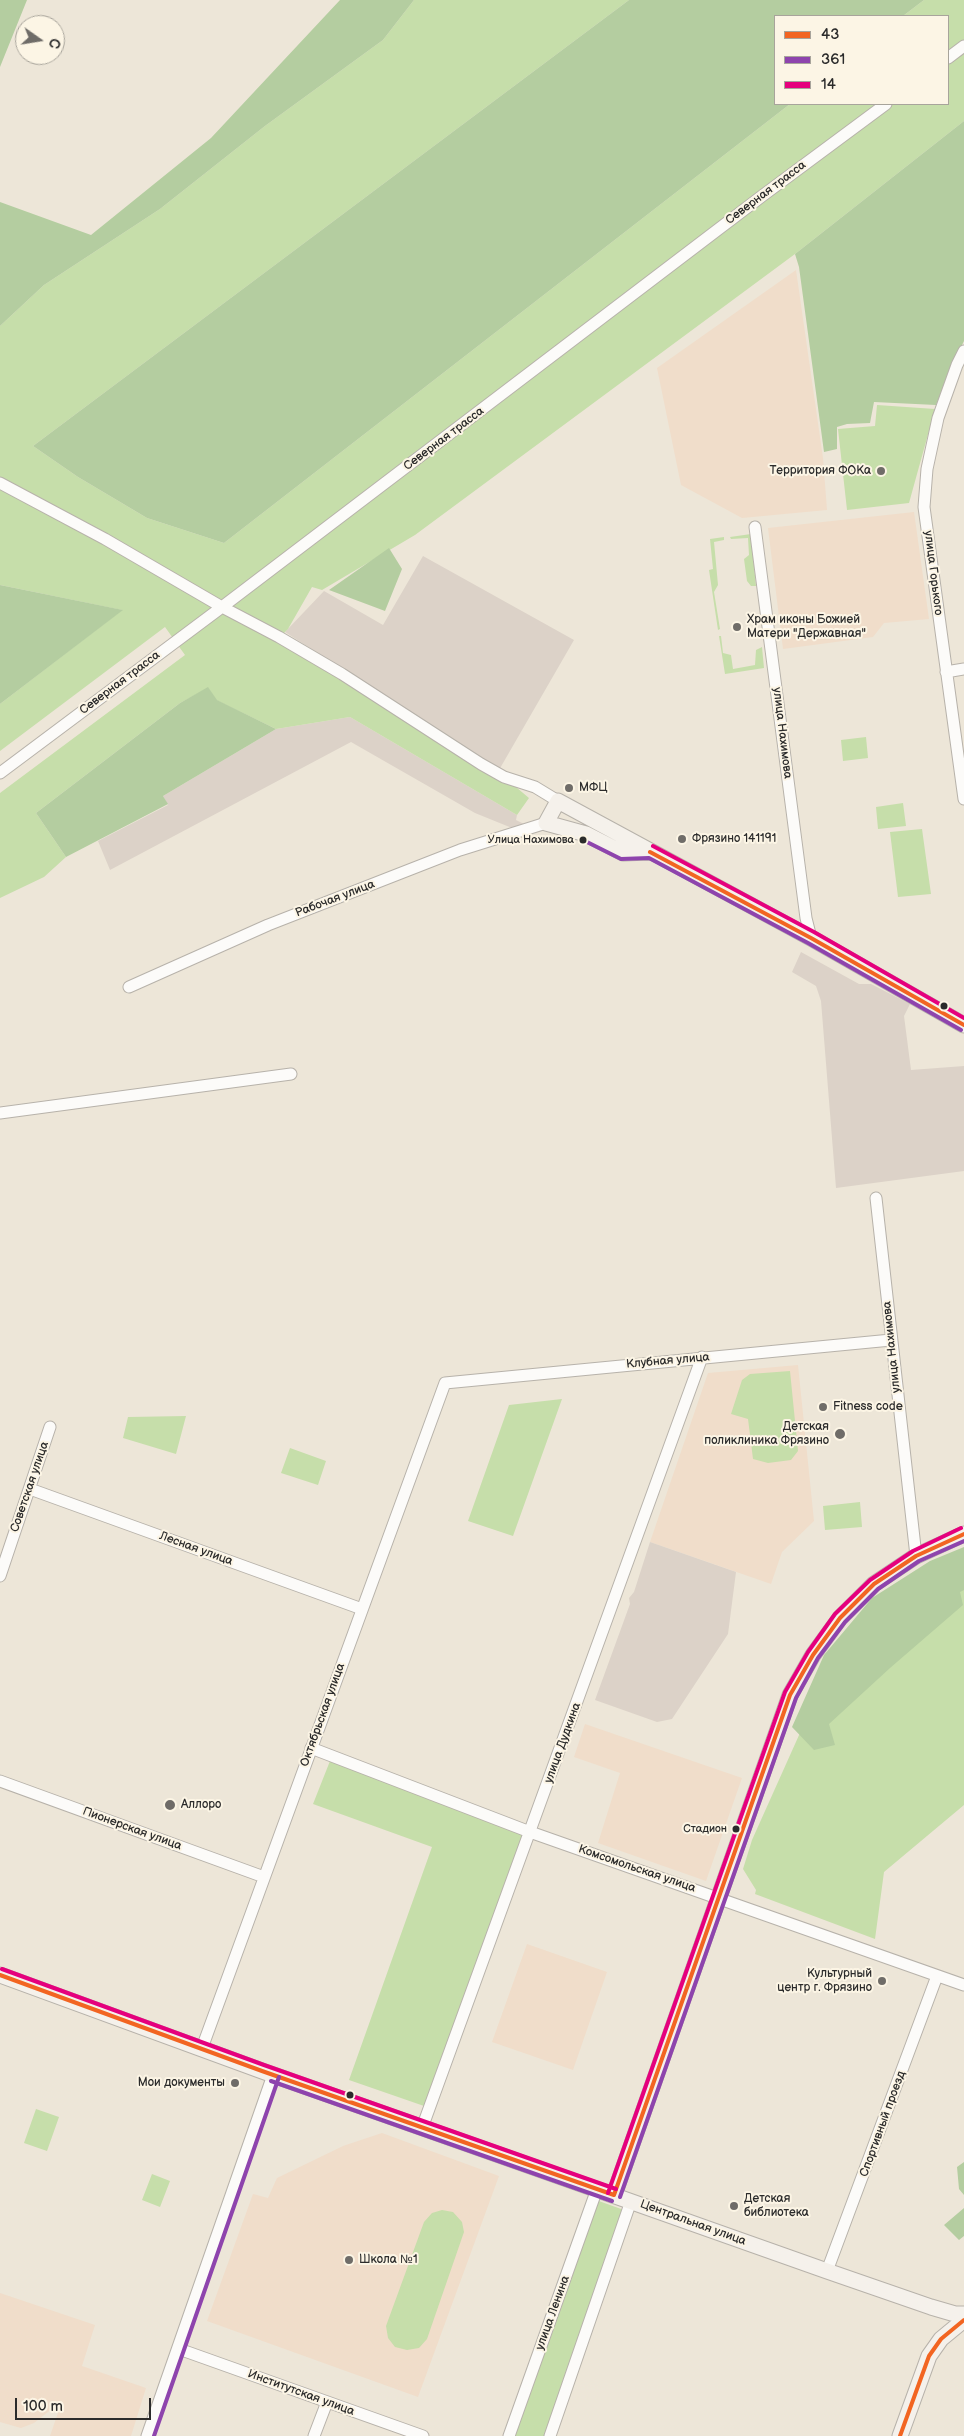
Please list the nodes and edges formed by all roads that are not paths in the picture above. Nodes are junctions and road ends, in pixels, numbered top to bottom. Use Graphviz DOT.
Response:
graph roads {
  1 [pos="964,46"];
  2 [pos="949,57"];
  3 [pos="885,105"];
  4 [pos="964,351"];
  5 [pos="0,482"];
  6 [pos="755,527"];
  7 [pos="222,608"];
  8 [pos="964,669"];
  9 [pos="946,672"];
  10 [pos="0,773"];
  11 [pos="964,799"];
  12 [pos="558,801"];
  13 [pos="546,823"];
  14 [pos="650,852"];
  15 [pos="811,938"];
  16 [pos="129,987"];
  17 [pos="964,1025"];
  18 [pos="291,1074"];
  19 [pos="0,1113"];
  20 [pos="876,1198"];
  21 [pos="892,1340"];
  22 [pos="702,1357"];
  23 [pos="445,1383"];
  24 [pos="50,1427"];
  25 [pos="30,1489"];
  26 [pos="964,1534"];
  27 [pos="916,1556"];
  28 [pos="0,1576"];
  29 [pos="362,1609"];
  30 [pos="311,1748"];
  31 [pos="0,1781"];
  32 [pos="530,1832"];
  33 [pos="264,1877"];
  34 [pos="717,1898"];
  35 [pos="0,1975"];
  36 [pos="938,1976"];
  37 [pos="964,1985"];
  38 [pos="202,2048"];
  39 [pos="273,2075"];
  40 [pos="422,2128"];
  41 [pos="597,2189"];
  42 [pos="614,2195"];
  43 [pos="631,2201"];
  44 [pos="827,2271"];
  45 [pos="935,2308"];
  46 [pos="964,2314"];
  47 [pos="964,2320"];
  48 [pos="940,2339"];
  49 [pos="179,2349"];
  50 [pos="327,2402"];
  51 [pos="147,2436"];
  52 [pos="314,2436"];
  53 [pos="423,2436"];
  54 [pos="509,2436"];
  55 [pos="550,2436"];
  56 [pos="900,2436"];
  1 -- 2 [label="street"];
  3 -- 7 [label="street, Северная трасса"];
  4 -- 9 [label="street, улица Горького"];
  5 -- 7 [label="street"];
  6 -- 15 [label="street, улица Нахимова"];
  7 -- 10 [label="street, Северная трасса"];
  7 -- 12 [label="street"];
  8 -- 9 [label="street"];
  9 -- 11 [label="street, улица Горького"];
  12 -- 13 [label="street"];
  12 -- 14 [label="street"];
  13 -- 14 [label="street"];
  13 -- 16 [label="street, Рабочая улица"];
  14 -- 15 [label="street"];
  15 -- 17 [label="street"];
  18 -- 19 [label="street"];
  20 -- 21 [label="street, улица Нахимова"];
  21 -- 22 [label="street, Клубная улица"];
  21 -- 27 [label="street, улица Нахимова"];
  22 -- 23 [label="street, Клубная улица"];
  22 -- 32 [label="street, улица Дудкина"];
  23 -- 29 [label="street, Октябрьская улица"];
  24 -- 25 [label="street, Советская улица"];
  25 -- 28 [label="street, Советская улица"];
  25 -- 29 [label="street, Лесная улица"];
  26 -- 27 [label="street"];
  27 -- 34 [label="street"];
  29 -- 30 [label="street, Октябрьская улица"];
  30 -- 32 [label="street, Комсомольская улица"];
  30 -- 33 [label="street, Октябрьская улица"];
  31 -- 33 [label="street, Пионерская улица"];
  32 -- 34 [label="street, Комсомольская улица"];
  32 -- 40 [label="street, улица Дудкина"];
  33 -- 38 [label="street, Октябрьская улица"];
  34 -- 36 [label="street, Комсомольская улица"];
  34 -- 42 [label="street"];
  35 -- 38 [label="street, Центральная улица"];
  36 -- 37 [label="street, Комсомольская улица"];
  36 -- 44 [label="street, Спортивный проезд"];
  38 -- 39 [label="street, Центральная улица"];
  39 -- 40 [label="street, Центральная улица"];
  39 -- 49 [label="street"];
  40 -- 41 [label="street, Центральная улица"];
  41 -- 42 [label="street, Центральная улица"];
  41 -- 54 [label="street, улица Ленина"];
  42 -- 43 [label="street, Центральная улица"];
  43 -- 44 [label="street, Центральная улица"];
  43 -- 55 [label="street"];
  44 -- 45 [label="street, Центральная улица"];
  45 -- 46 [label="street, Центральная улица"];
  45 -- 48 [label="street"];
  47 -- 48 [label="street"];
  48 -- 56 [label="street"];
  49 -- 50 [label="street, Институтская улица"];
  49 -- 51 [label="street"];
  50 -- 52 [label="street"];
  50 -- 53 [label="street, Институтская улица"];
}
